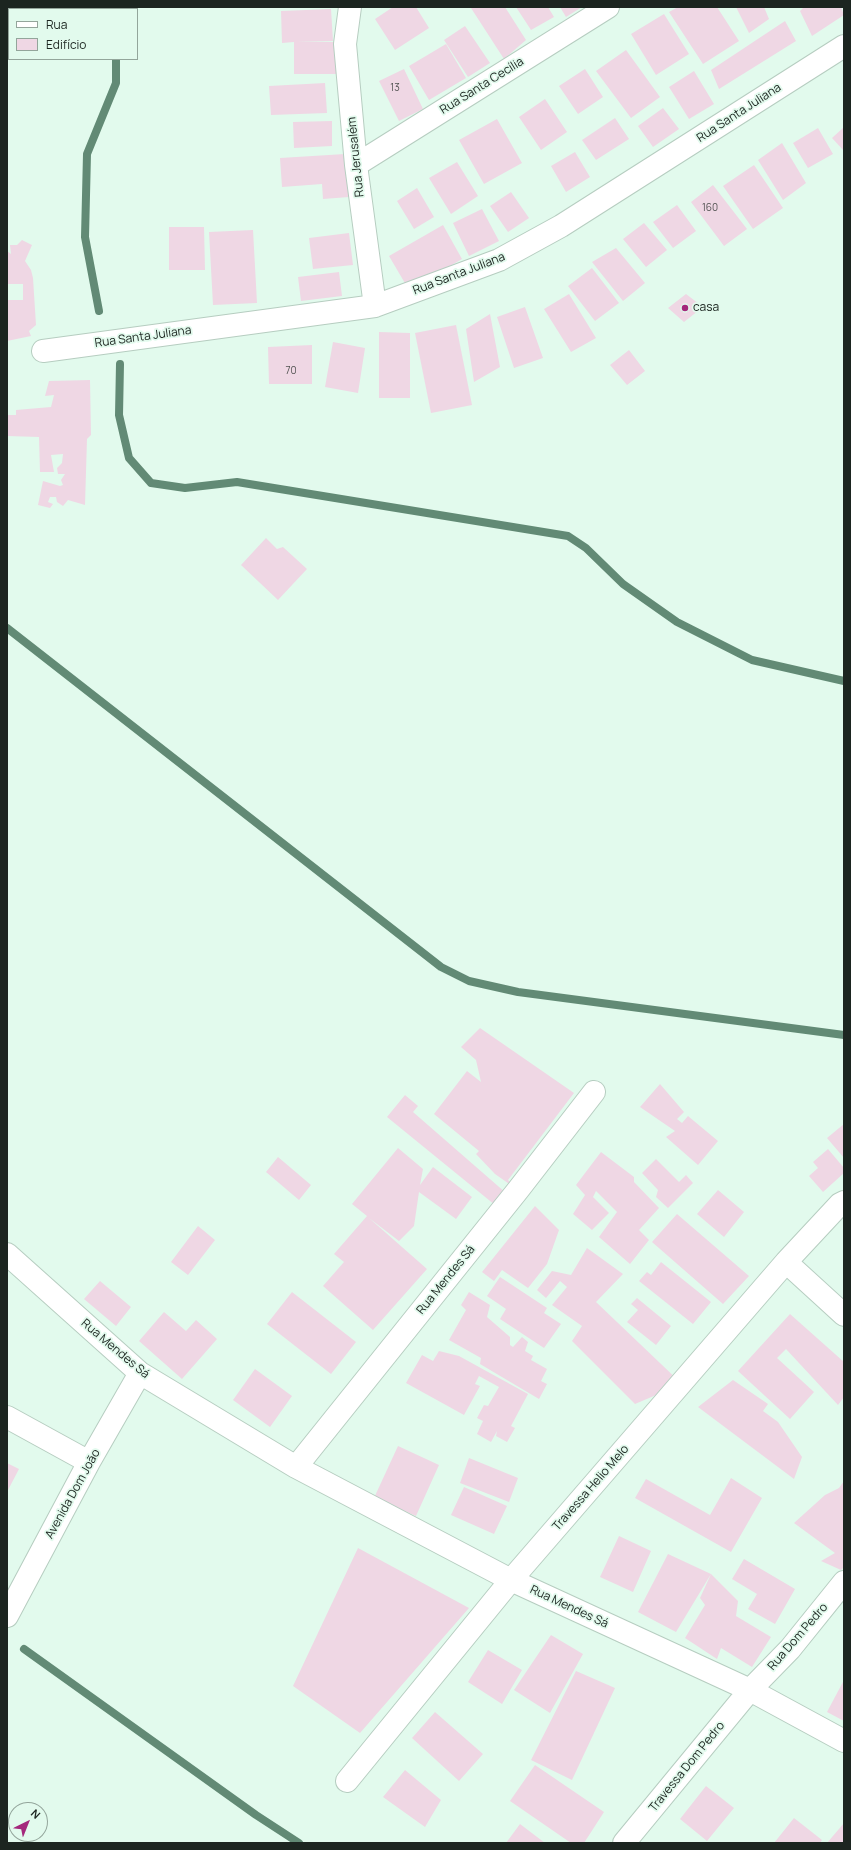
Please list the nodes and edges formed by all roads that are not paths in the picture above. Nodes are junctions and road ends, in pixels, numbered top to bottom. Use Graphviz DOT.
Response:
graph roads {
  1 [pos="350,7"];
  2 [pos="608,7"];
  3 [pos="844,46"];
  4 [pos="356,165"];
  5 [pos="375,306"];
  6 [pos="43,351"];
  7 [pos="594,1092"];
  8 [pos="844,1202"];
  9 [pos="7,1254"];
  10 [pos="786,1262"];
  11 [pos="844,1315"];
  12 [pos="140,1373"];
  13 [pos="7,1417"];
  14 [pos="89,1462"];
  15 [pos="296,1467"];
  16 [pos="511,1580"];
  17 [pos="844,1582"];
  18 [pos="13,1589"];
  19 [pos="7,1616"];
  20 [pos="750,1690"];
  21 [pos="844,1742"];
  22 [pos="347,1781"];
  23 [pos="624,1843"];
  1 -- 4 [label="street, Rua Jerusalém"];
  2 -- 4 [label="street, Rua Santa Cecília"];
  3 -- 5 [label="street, Rua Santa Juliana"];
  4 -- 5 [label="street, Rua Jerusalém"];
  5 -- 6 [label="street, Rua Santa Juliana"];
  7 -- 15 [label="street, Rua Mendes Sá"];
  8 -- 10 [label="street, Travessa Helio Melo"];
  9 -- 12 [label="street, Rua Mendes Sá"];
  10 -- 11 [label="street"];
  10 -- 16 [label="street, Travessa Helio Melo"];
  12 -- 14 [label="street, Avenida Dom João"];
  12 -- 15 [label="street, Rua Mendes Sá"];
  13 -- 14 [label="street"];
  14 -- 18 [label="street, Avenida Dom João"];
  15 -- 16 [label="street, Rua Mendes Sá"];
  16 -- 20 [label="street, Rua Mendes Sá"];
  16 -- 22 [label="street, Travessa Helio Melo"];
  17 -- 20 [label="street, Rua Dom Pedro"];
  18 -- 19 [label="street, Avenida Dom João"];
  20 -- 21 [label="street, Rua Mendes Sá"];
  20 -- 23 [label="street, Travessa Dom Pedro"];
}
